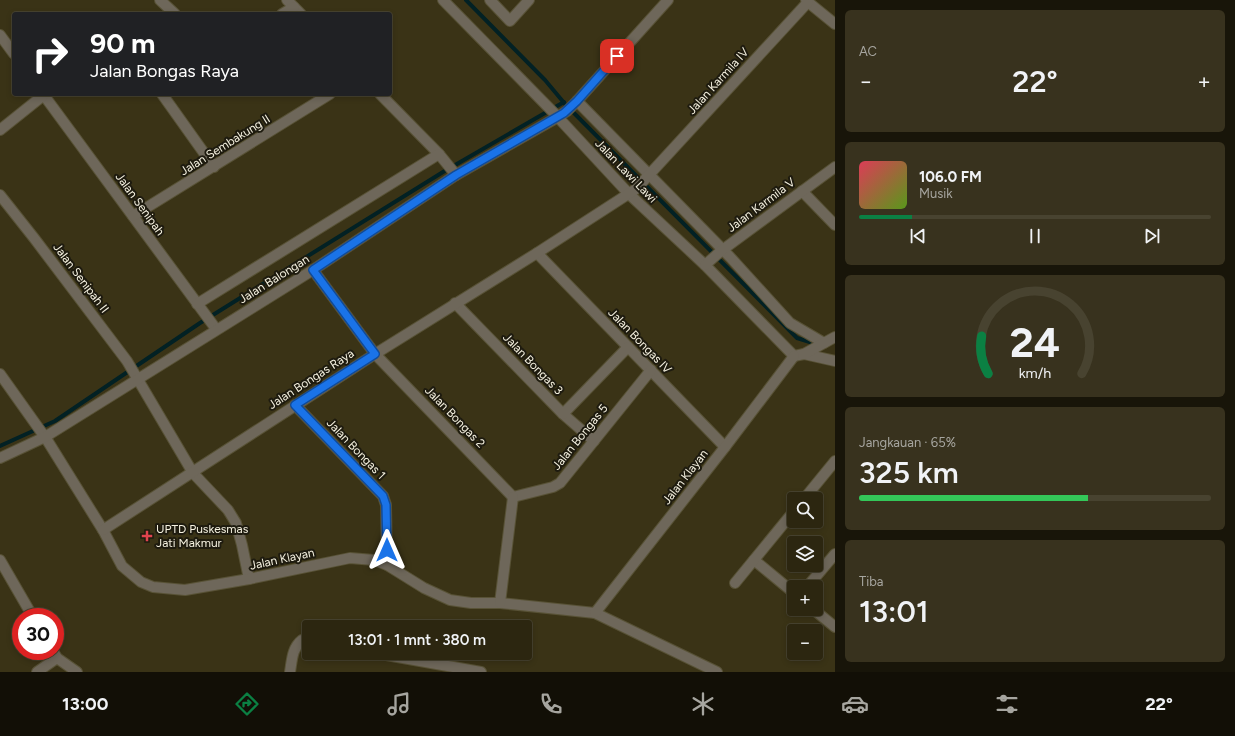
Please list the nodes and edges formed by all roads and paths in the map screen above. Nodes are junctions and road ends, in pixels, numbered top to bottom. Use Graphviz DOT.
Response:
graph roads {
  1 [pos="160,0"];
  2 [pos="443,0"];
  3 [pos="490,0"];
  4 [pos="529,0"];
  5 [pos="668,0"];
  6 [pos="807,1"];
  7 [pos="171,12"];
  8 [pos="835,24"];
  9 [pos="0,35"];
  10 [pos="12,51"];
  11 [pos="42,96"];
  12 [pos="45,96"];
  13 [pos="163,96"];
  14 [pos="327,96"];
  15 [pos="382,96"];
  16 [pos="565,110"];
  17 [pos="0,130"];
  18 [pos="441,157"];
  19 [pos="214,167"];
  20 [pos="835,167"];
  21 [pos="454,174"];
  22 [pos="647,178"];
  23 [pos="632,191"];
  24 [pos="802,191"];
  25 [pos="0,195"];
  26 [pos="133,216"];
  27 [pos="835,225"];
  28 [pos="722,250"];
  29 [pos="537,253"];
  30 [pos="708,262"];
  31 [pos="313,270"];
  32 [pos="455,303"];
  33 [pos="199,305"];
  34 [pos="214,326"];
  35 [pos="835,337"];
  36 [pos="824,343"];
  37 [pos="628,347"];
  38 [pos="375,354"];
  39 [pos="799,355"];
  40 [pos="834,361"];
  41 [pos="650,370"];
  42 [pos="0,374"];
  43 [pos="136,375"];
  44 [pos="295,405"];
  45 [pos="563,414"];
  46 [pos="40,431"];
  47 [pos="594,441"];
  48 [pos="725,447"];
  49 [pos="0,458"];
  50 [pos="833,467"];
  51 [pos="192,473"];
  52 [pos="810,492"];
  53 [pos="513,497"];
  54 [pos="787,520"];
  55 [pos="103,530"];
  56 [pos="835,554"];
  57 [pos="0,560"];
  58 [pos="754,560"];
  59 [pos="386,565"];
  60 [pos="249,579"];
  61 [pos="813,580"];
  62 [pos="735,582"];
  63 [pos="787,587"];
  64 [pos="500,603"];
  65 [pos="28,608"];
  66 [pos="595,612"];
  67 [pos="822,616"];
  68 [pos="835,627"];
  69 [pos="302,640"];
  70 [pos="49,660"];
  71 [pos="62,660"];
  72 [pos="407,660"];
  73 [pos="452,670"];
  74 [pos="37,672"];
  75 [pos="77,672"];
  76 [pos="290,672"];
  77 [pos="482,672"];
  78 [pos="717,672"];
  1 -- 7 [label="street"];
  2 -- 16 [label="street, Jalan Lawi Lawi"];
  3 -- 4 [label="street"];
  5 -- 16 [label="street, Jalan Balongan"];
  6 -- 8 [label="street"];
  6 -- 22 [label="street, Jalan Karmila IV"];
  9 -- 10 [label="street"];
  11 -- 17 [label="street"];
  12 -- 26 [label="street, Jalan Senipah"];
  13 -- 19 [label="street"];
  14 -- 19 [label="street, Jalan Sembakung II"];
  15 -- 18 [label="street"];
  16 -- 21 [label="street, Jalan Balongan"];
  16 -- 22 [label="street"];
  16 -- 23 [label="street, Jalan Lawi Lawi"];
  18 -- 21 [label="street"];
  18 -- 33 [label="street"];
  19 -- 26 [label="street, Jalan Sembakung II"];
  20 -- 24 [label="street, Jalan Karmila V"];
  21 -- 31 [label="street, Jalan Balongan"];
  22 -- 23 [label="street, Jalan Karmila IV"];
  22 -- 28 [label="street"];
  23 -- 29 [label="street, Jalan Bongas Raya"];
  23 -- 30 [label="street, Jalan Lawi Lawi"];
  24 -- 27 [label="street"];
  24 -- 28 [label="street, Jalan Karmila V"];
  25 -- 43 [label="street, Jalan Senipah II"];
  26 -- 33 [label="street, Jalan Senipah"];
  28 -- 30 [label="street, Jalan Karmila V"];
  28 -- 36 [label="street"];
  29 -- 32 [label="street, Jalan Bongas Raya"];
  29 -- 37 [label="street, Jalan Bongas IV"];
  30 -- 39 [label="street, Jalan Lawi Lawi"];
  31 -- 34 [label="street, Jalan Balongan"];
  31 -- 38 [label="street, Jalan Bongas 2"];
  32 -- 38 [label="street, Jalan Bongas Raya"];
  32 -- 45 [label="street, Jalan Bongas 3"];
  33 -- 34 [label="street, Jalan Senipah"];
  34 -- 43 [label="street, Jalan Balongan"];
  35 -- 36 [label="street"];
  36 -- 39 [label="street"];
  37 -- 41 [label="street, Jalan Bongas IV"];
  37 -- 45 [label="street"];
  38 -- 44 [label="street, Jalan Bongas Raya"];
  38 -- 53 [label="street, Jalan Bongas 2"];
  39 -- 40 [label="street"];
  39 -- 48 [label="street, Jalan Klayan"];
  41 -- 47 [label="street, Jalan Bongas 5"];
  41 -- 48 [label="street, Jalan Bongas IV"];
  42 -- 46 [label="street, Jalan Klayan"];
  43 -- 46 [label="street, Jalan Balongan"];
  43 -- 51 [label="street, Jalan Senipah II"];
  44 -- 51 [label="street, Jalan Bongas Raya"];
  44 -- 59 [label="street, Jalan Bongas 1"];
  45 -- 47 [label="street, Jalan Bongas 3"];
  46 -- 49 [label="street, Jalan Balongan"];
  46 -- 55 [label="street, Jalan Klayan"];
  47 -- 53 [label="street, Jalan Bongas 5"];
  48 -- 66 [label="street, Jalan Klayan"];
  50 -- 52 [label="street"];
  51 -- 55 [label="street, Jalan Bongas Raya"];
  51 -- 60 [label="street, Jalan Senipah II"];
  53 -- 64 [label="street"];
  54 -- 58 [label="street"];
  55 -- 60 [label="street, Jalan Klayan"];
  56 -- 61 [label="street"];
  57 -- 65 [label="street"];
  58 -- 62 [label="street"];
  58 -- 63 [label="street"];
  59 -- 60 [label="street, Jalan Klayan"];
  59 -- 64 [label="street, Jalan Klayan"];
  64 -- 66 [label="street, Jalan Klayan"];
  66 -- 78 [label="street, Jalan Klayan"];
  67 -- 68 [label="street"];
  69 -- 76 [label="street"];
  70 -- 74 [label="street"];
  71 -- 75 [label="street"];
  72 -- 73 [label="street"];
  73 -- 77 [label="street"];
}
